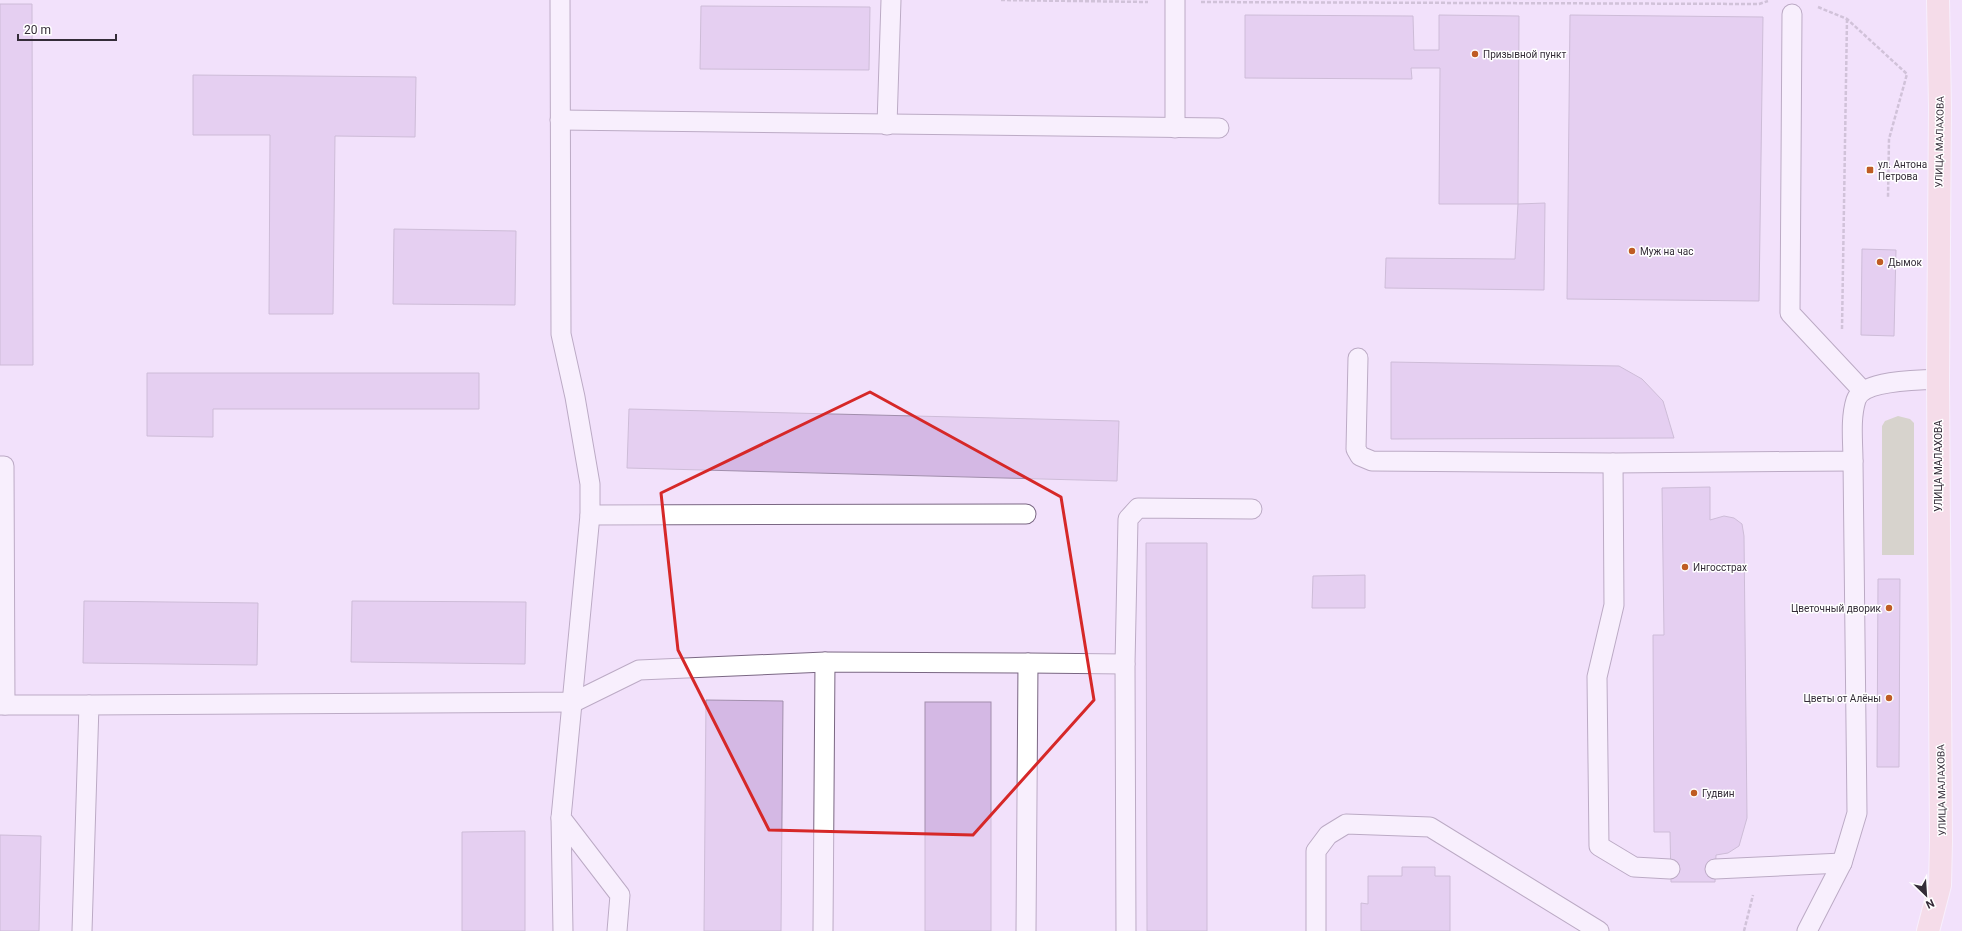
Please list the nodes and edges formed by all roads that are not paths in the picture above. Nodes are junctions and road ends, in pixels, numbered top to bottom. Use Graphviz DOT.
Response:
graph roads {
  1 [pos="560,0"];
  2 [pos="891,0"];
  3 [pos="1938,0"];
  4 [pos="1175,1"];
  5 [pos="1792,14"];
  6 [pos="560,120"];
  7 [pos="887,125"];
  8 [pos="1175,128"];
  9 [pos="1219,128"];
  10 [pos="1358,358"];
  11 [pos="1938,379"];
  12 [pos="1862,390"];
  13 [pos="1853,461"];
  14 [pos="1613,463"];
  15 [pos="0,466"];
  16 [pos="1252,509"];
  17 [pos="1026,514"];
  18 [pos="590,515"];
  19 [pos="825,662"];
  20 [pos="1028,663"];
  21 [pos="1125,664"];
  22 [pos="574,702"];
  23 [pos="3,705"];
  24 [pos="89,705"];
  25 [pos="561,818"];
  26 [pos="1842,863"];
  27 [pos="1670,869"];
  28 [pos="1715,869"];
  29 [pos="82,931"];
  30 [pos="563,931"];
  31 [pos="617,931"];
  32 [pos="823,931"];
  33 [pos="1026,931"];
  34 [pos="1126,931"];
  35 [pos="1316,931"];
  36 [pos="1599,931"];
  37 [pos="1807,931"];
  38 [pos="1928,931"];
  1 -- 6 [label="lane"];
  2 -- 7 [label="lane"];
  3 -- 11 [label="main road, УЛИЦА МАЛАХОВА"];
  4 -- 8 [label="lane"];
  5 -- 12 [label="lane"];
  6 -- 7 [label="lane"];
  6 -- 18 [label="lane"];
  7 -- 8 [label="lane"];
  8 -- 9 [label="lane"];
  10 -- 14 [label="lane"];
  11 -- 12 [label="lane"];
  11 -- 38 [label="main road, УЛИЦА МАЛАХОВА"];
  12 -- 13 [label="lane"];
  13 -- 14 [label="lane"];
  13 -- 26 [label="lane"];
  14 -- 27 [label="lane"];
  15 -- 23 [label="lane"];
  16 -- 21 [label="lane"];
  17 -- 18 [label="lane"];
  18 -- 22 [label="lane"];
  19 -- 20 [label="lane"];
  19 -- 22 [label="lane"];
  19 -- 32 [label="lane"];
  20 -- 21 [label="lane"];
  20 -- 33 [label="lane"];
  21 -- 34 [label="lane"];
  22 -- 24 [label="lane"];
  22 -- 25 [label="lane"];
  23 -- 24 [label="lane"];
  24 -- 29 [label="lane"];
  25 -- 30 [label="lane"];
  25 -- 31 [label="lane"];
  26 -- 28 [label="lane"];
  26 -- 37 [label="lane"];
  35 -- 36 [label="lane"];
}
